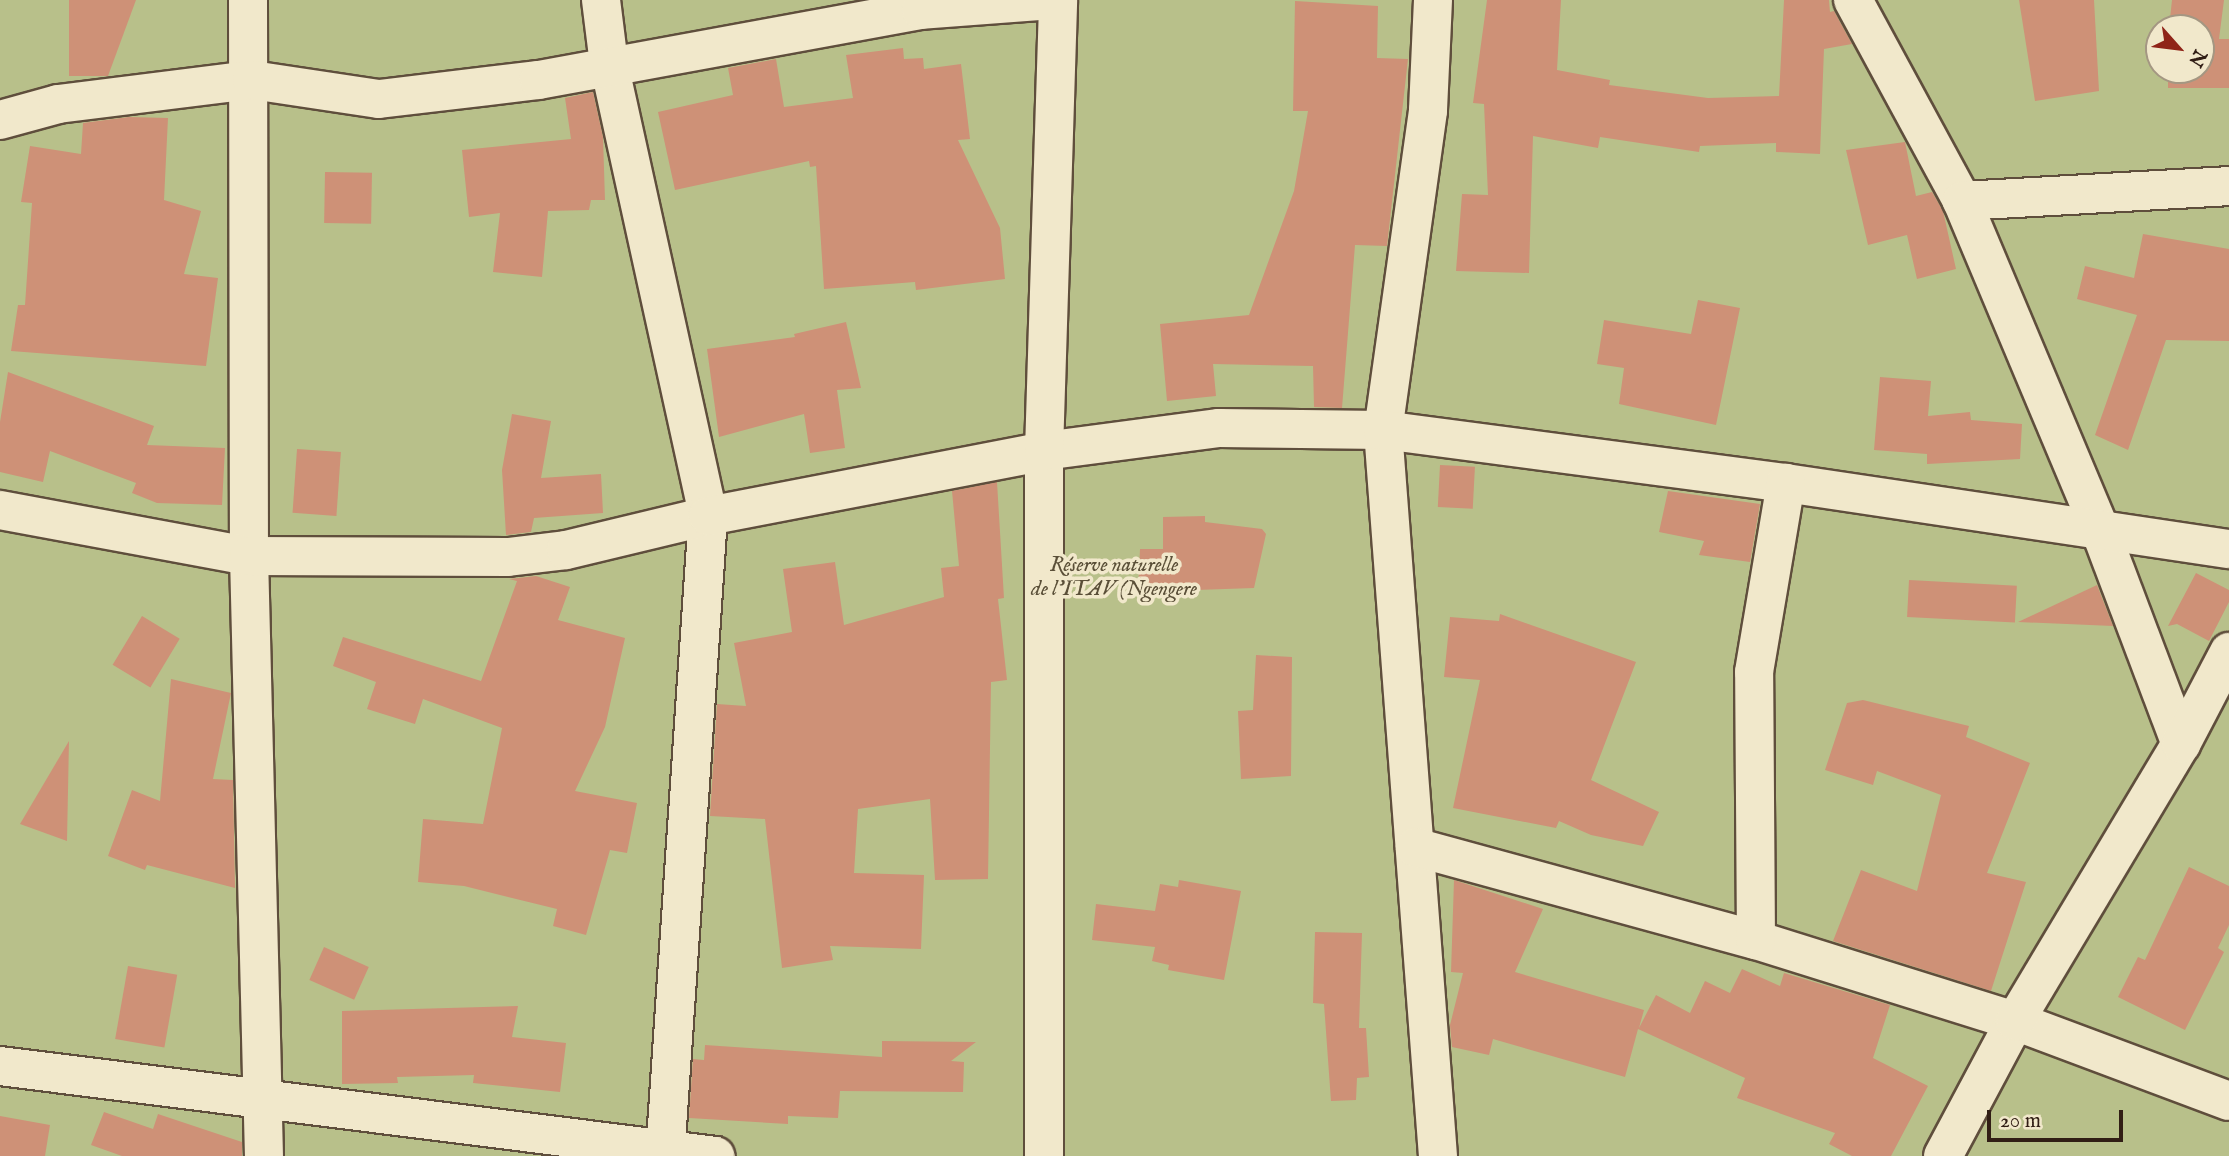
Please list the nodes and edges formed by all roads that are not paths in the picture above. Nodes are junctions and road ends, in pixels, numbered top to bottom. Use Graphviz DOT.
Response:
graph roads {
  1 [pos="248,0"];
  2 [pos="601,0"];
  3 [pos="1056,0"];
  4 [pos="1433,0"];
  5 [pos="1853,0"];
  6 [pos="922,5"];
  7 [pos="609,64"];
  8 [pos="252,80"];
  9 [pos="0,120"];
  10 [pos="2229,186"];
  11 [pos="1962,201"];
  12 [pos="1383,430"];
  13 [pos="1044,451"];
  14 [pos="1786,483"];
  15 [pos="0,510"];
  16 [pos="708,516"];
  17 [pos="2100,530"];
  18 [pos="2229,549"];
  19 [pos="248,556"];
  20 [pos="2229,652"];
  21 [pos="2181,744"];
  22 [pos="1415,847"];
  23 [pos="1756,940"];
  24 [pos="2015,1021"];
  25 [pos="0,1066"];
  26 [pos="263,1096"];
  27 [pos="2229,1101"];
  28 [pos="665,1154"];
  29 [pos="264,1156"];
  30 [pos="715,1156"];
  31 [pos="1044,1156"];
  32 [pos="1438,1156"];
  33 [pos="1943,1156"];
  1 -- 8 [label="street"];
  2 -- 7 [label="street"];
  3 -- 6 [label="street"];
  3 -- 13 [label="street"];
  4 -- 12 [label="street"];
  5 -- 11 [label="street"];
  6 -- 7 [label="street"];
  7 -- 8 [label="street"];
  7 -- 16 [label="street"];
  8 -- 9 [label="street"];
  8 -- 19 [label="street"];
  10 -- 11 [label="street"];
  11 -- 17 [label="street"];
  12 -- 13 [label="street"];
  12 -- 14 [label="street"];
  12 -- 22 [label="street"];
  13 -- 16 [label="street"];
  13 -- 31 [label="street"];
  14 -- 17 [label="street"];
  14 -- 23 [label="street"];
  15 -- 19 [label="street"];
  16 -- 19 [label="street"];
  16 -- 28 [label="street"];
  17 -- 18 [label="street"];
  17 -- 21 [label="street"];
  19 -- 26 [label="street"];
  20 -- 21 [label="street"];
  21 -- 24 [label="street"];
  22 -- 23 [label="street"];
  22 -- 32 [label="street"];
  23 -- 24 [label="street"];
  24 -- 27 [label="street"];
  24 -- 33 [label="street"];
  25 -- 26 [label="street"];
  26 -- 28 [label="street"];
  26 -- 29 [label="street"];
  28 -- 30 [label="street"];
}
